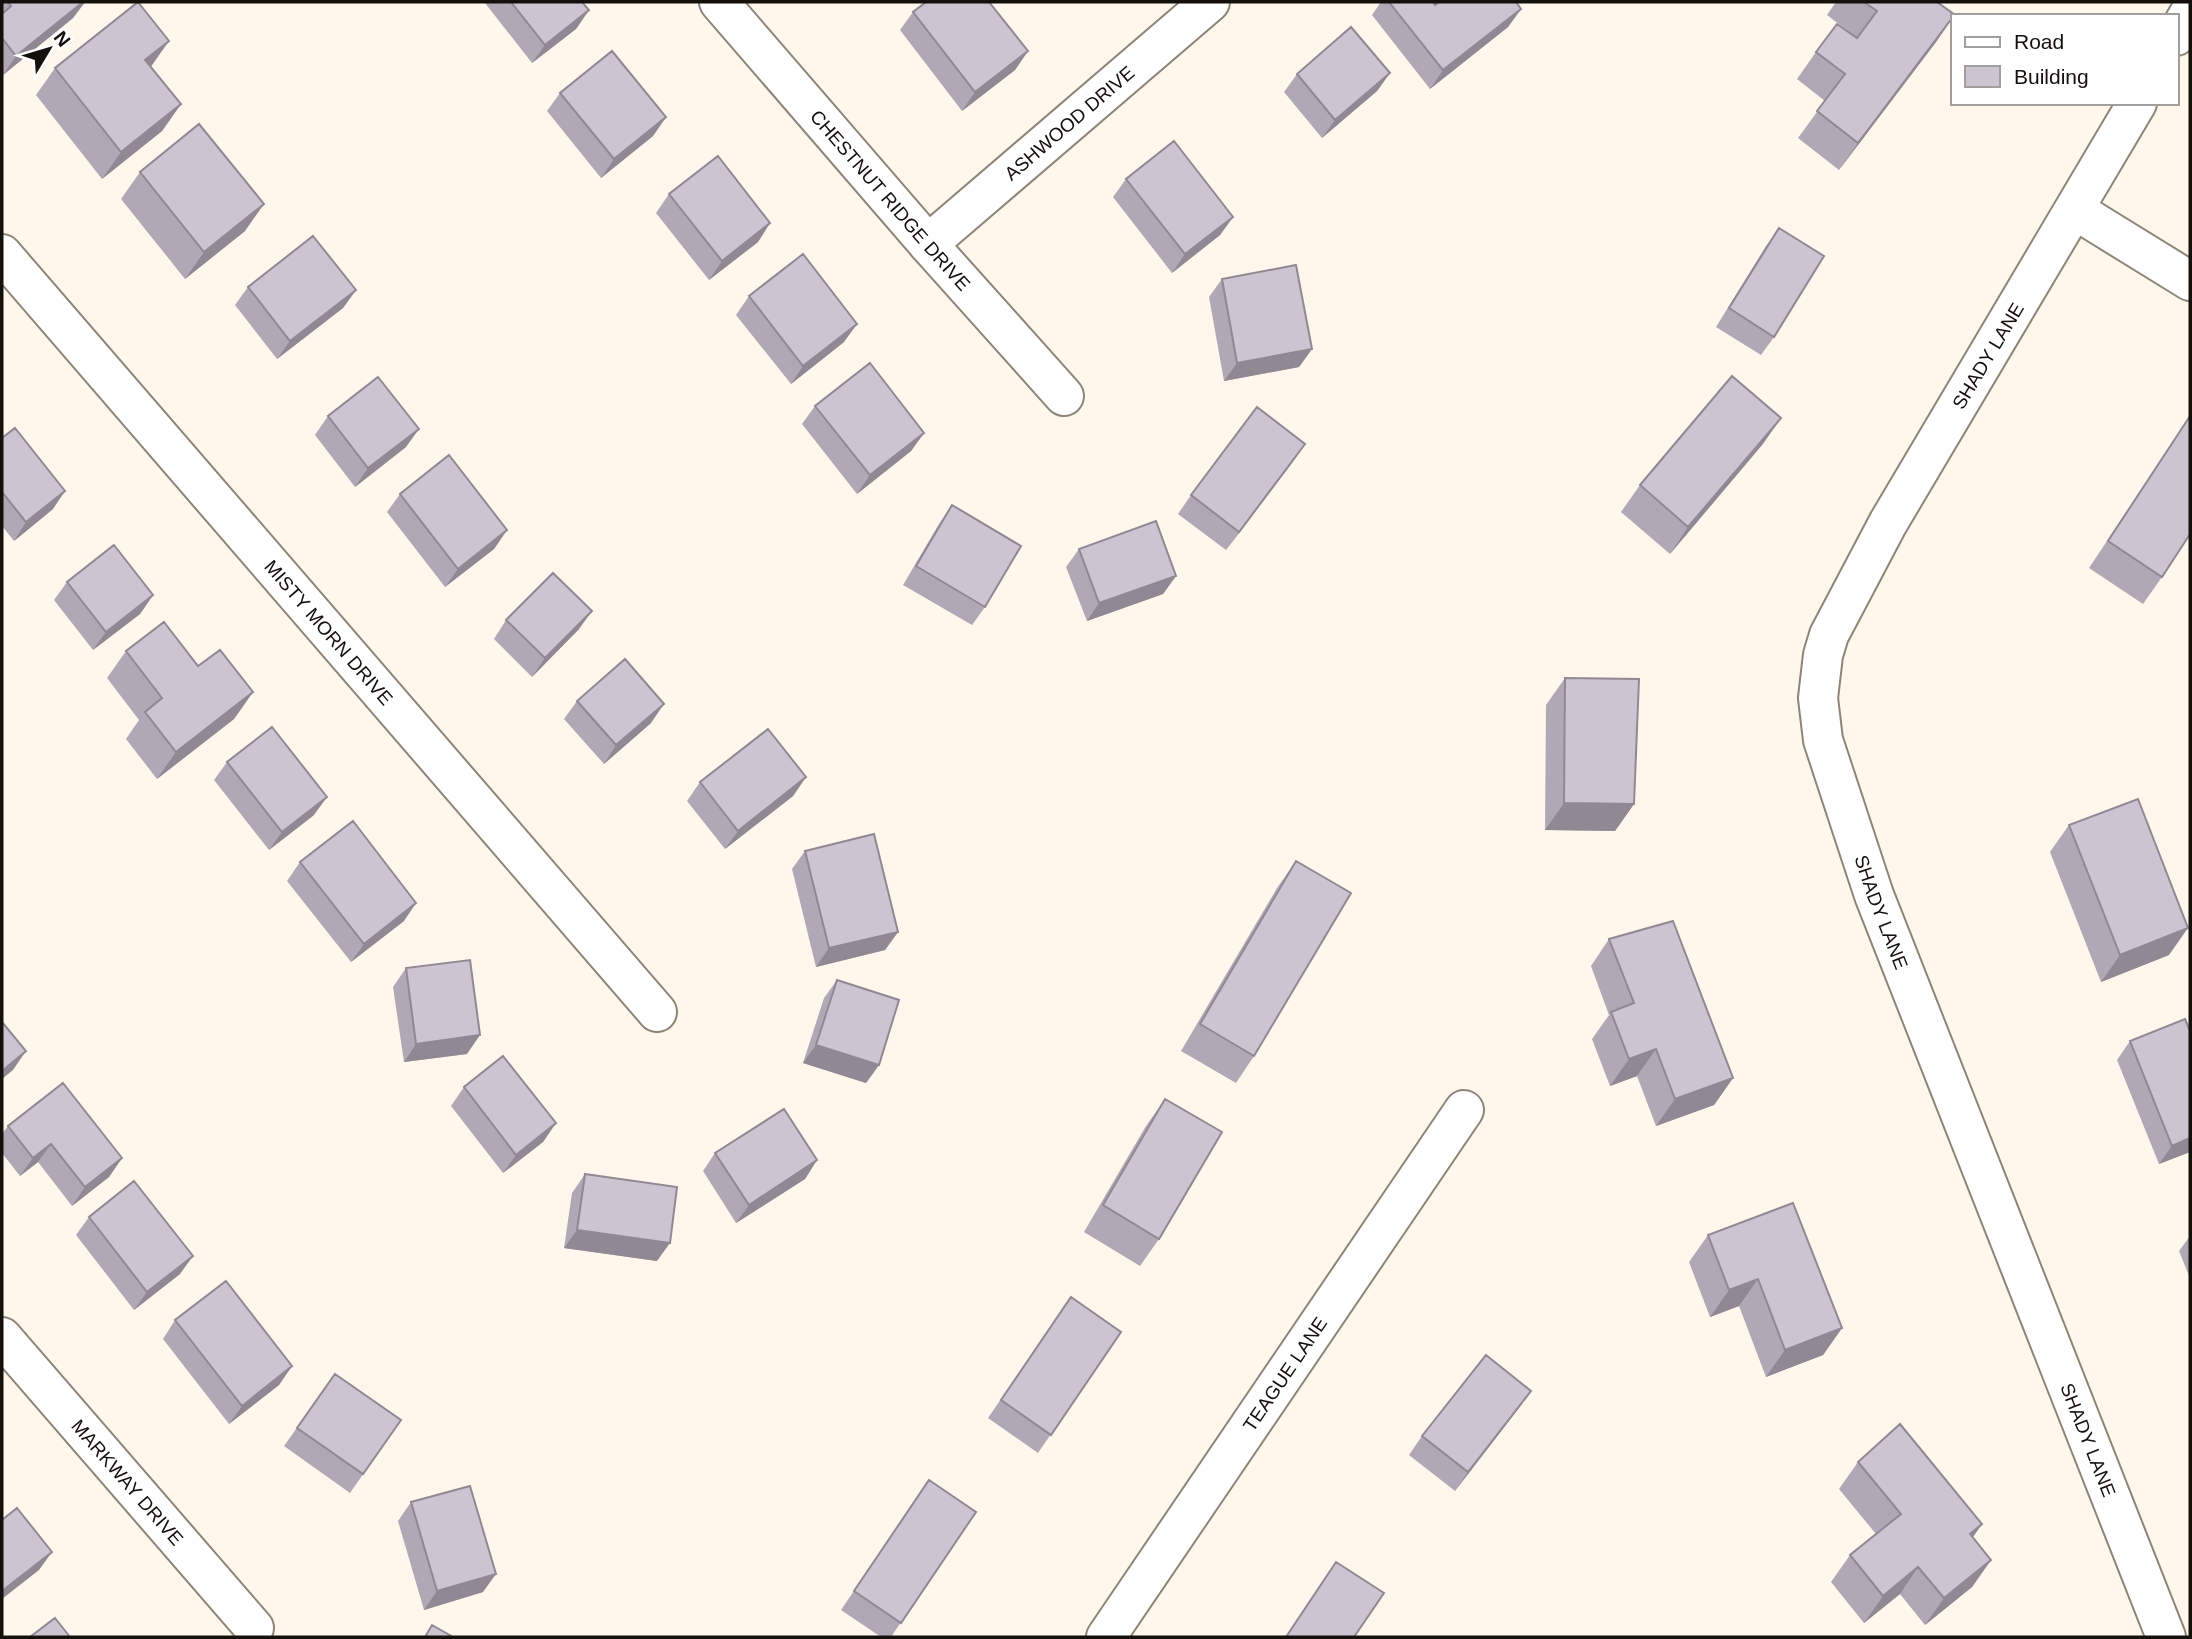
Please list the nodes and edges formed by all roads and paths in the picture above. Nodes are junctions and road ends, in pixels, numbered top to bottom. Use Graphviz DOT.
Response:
graph roads {
  1 [pos="719,2"];
  2 [pos="1210,2"];
  3 [pos="2190,12"];
  4 [pos="2178,33"];
  5 [pos="2136,105"];
  6 [pos="2075,210"];
  7 [pos="928,244"];
  8 [pos="2,254"];
  9 [pos="2190,281"];
  10 [pos="1064,396"];
  11 [pos="657,1012"];
  12 [pos="1464,1110"];
  13 [pos="2,1337"];
  14 [pos="254,1628"];
  15 [pos="1106,1637"];
  16 [pos="2166,1637"];
  1 -- 7 [label="street, CHESTNUT RIDGE DRIVE"];
  2 -- 7 [label="street, ASHWOOD DRIVE"];
  3 -- 4 [label="street"];
  5 -- 6 [label="street, SHADY LANE"];
  6 -- 9 [label="street"];
  6 -- 16 [label="street, SHADY LANE"];
  7 -- 10 [label="street, CHESTNUT RIDGE DRIVE"];
  8 -- 11 [label="street, MISTY MORN DRIVE"];
  12 -- 15 [label="street, TEAGUE LANE"];
  13 -- 14 [label="street, MARKWAY DRIVE"];
}
